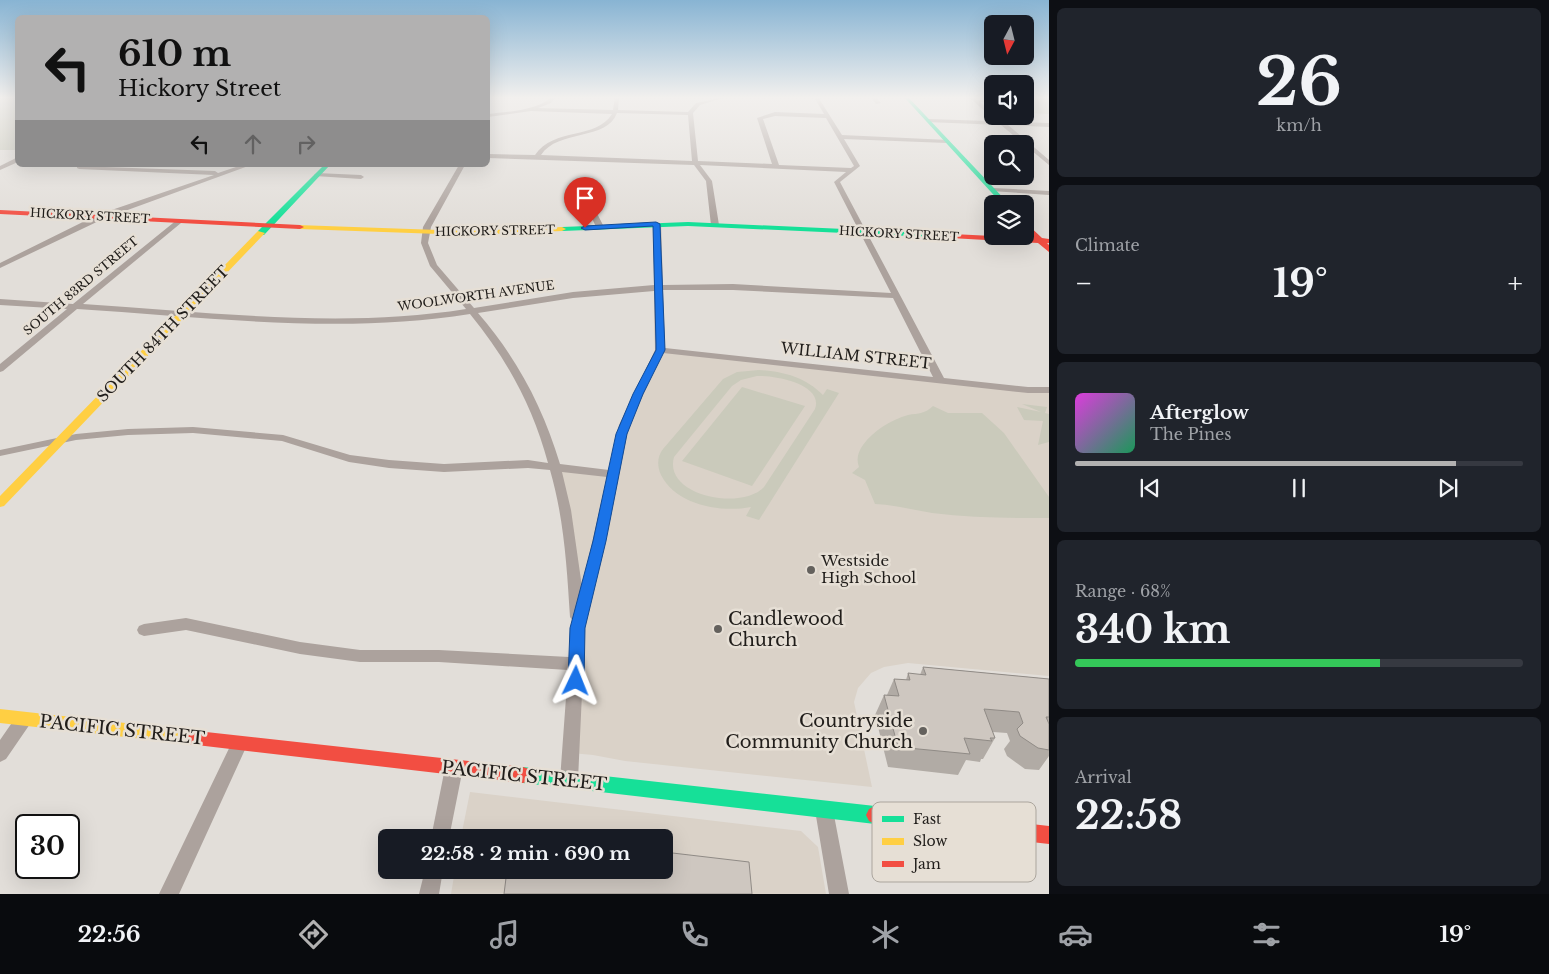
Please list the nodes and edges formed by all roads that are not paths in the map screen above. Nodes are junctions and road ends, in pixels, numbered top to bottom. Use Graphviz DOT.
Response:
graph roads {
  1 [pos="562,139"];
  2 [pos="693,139"];
  3 [pos="767,139"];
  4 [pos="841,139"];
  5 [pos="898,139"];
  6 [pos="945,139"];
  7 [pos="1021,139"];
  8 [pos="947,141"];
  9 [pos="1040,155"];
  10 [pos="1049,155"];
  11 [pos="490,156"];
  12 [pos="536,158"];
  13 [pos="15,160"];
  14 [pos="695,162"];
  15 [pos="1049,163"];
  16 [pos="776,166"];
  17 [pos="1,167"];
  18 [pos="79,167"];
  19 [pos="242,167"];
  20 [pos="325,167"];
  21 [pos="461,167"];
  22 [pos="853,170"];
  23 [pos="219,174"];
  24 [pos="317,175"];
  25 [pos="361,177"];
  26 [pos="993,190"];
  27 [pos="583,192"];
  28 [pos="1049,193"];
  29 [pos="998,195"];
  30 [pos="0,212"];
  31 [pos="100,217"];
  32 [pos="178,221"];
  33 [pos="656,224"];
  34 [pos="268,225"];
  35 [pos="715,225"];
  36 [pos="600,227"];
  37 [pos="863,232"];
  38 [pos="1034,232"];
  39 [pos="426,233"];
  40 [pos="1044,240"];
  41 [pos="1049,250"];
  42 [pos="0,266"];
  43 [pos="658,288"];
  44 [pos="896,296"];
  45 [pos="0,302"];
  46 [pos="76,306"];
  47 [pos="472,311"];
  48 [pos="184,313"];
  49 [pos="660,350"];
  50 [pos="0,369"];
  51 [pos="940,380"];
  52 [pos="1049,390"];
  53 [pos="61,440"];
  54 [pos="0,454"];
  55 [pos="556,467"];
  56 [pos="614,474"];
  57 [pos="0,504"];
  58 [pos="578,628"];
  59 [pos="144,630"];
  60 [pos="577,664"];
  61 [pos="0,716"];
  62 [pos="24,719"];
  63 [pos="240,744"];
  64 [pos="0,754"];
  65 [pos="454,768"];
  66 [pos="569,780"];
  67 [pos="824,810"];
  68 [pos="872,815"];
  69 [pos="442,829"];
  70 [pos="1036,834"];
  71 [pos="1049,835"];
  72 [pos="432,879"];
  73 [pos="169,894"];
  74 [pos="429,894"];
  75 [pos="839,894"];
  1 -- 12 [label="street"];
  2 -- 14 [label="street"];
  3 -- 16 [label="street"];
  4 -- 22 [label="street"];
  5 -- 8 [label="street"];
  6 -- 8 [label="main road"];
  7 -- 9 [label="street"];
  8 -- 26 [label="main road"];
  9 -- 10 [label="street"];
  9 -- 15 [label="street"];
  11 -- 12 [label="street"];
  12 -- 14 [label="street"];
  13 -- 17 [label="street"];
  14 -- 16 [label="street"];
  14 -- 35 [label="street"];
  16 -- 22 [label="street"];
  18 -- 23 [label="street"];
  19 -- 23 [label="street"];
  20 -- 24 [label="main road, SOUTH 84TH STREET"];
  21 -- 39 [label="street"];
  22 -- 37 [label="street"];
  23 -- 31 [label="street"];
  24 -- 25 [label="street"];
  24 -- 34 [label="main road, SOUTH 84TH STREET"];
  26 -- 28 [label="street"];
  26 -- 29 [label="main road"];
  27 -- 36 [label="street"];
  30 -- 31 [label="main road, HICKORY STREET"];
  31 -- 32 [label="main road, HICKORY STREET"];
  31 -- 42 [label="street"];
  32 -- 34 [label="main road, HICKORY STREET"];
  32 -- 46 [label="street, SOUTH 83RD STREET"];
  33 -- 35 [label="main road, HICKORY STREET"];
  33 -- 36 [label="main road, HICKORY STREET"];
  33 -- 43 [label="street"];
  34 -- 39 [label="main road, HICKORY STREET"];
  34 -- 48 [label="main road, SOUTH 84TH STREET"];
  35 -- 37 [label="main road, HICKORY STREET"];
  36 -- 39 [label="main road, HICKORY STREET"];
  37 -- 40 [label="main road, HICKORY STREET"];
  37 -- 44 [label="street"];
  38 -- 40 [label="main road"];
  39 -- 47 [label="street"];
  40 -- 41 [label="main road"];
  43 -- 44 [label="street, WOOLWORTH AVENUE"];
  43 -- 47 [label="street, WOOLWORTH AVENUE"];
  43 -- 49 [label="street"];
  44 -- 51 [label="street"];
  45 -- 46 [label="street, WOOLWORTH AVENUE"];
  46 -- 48 [label="street, WOOLWORTH AVENUE"];
  46 -- 50 [label="street, SOUTH 83RD STREET"];
  47 -- 48 [label="street, WOOLWORTH AVENUE"];
  47 -- 55 [label="street"];
  48 -- 53 [label="main road, SOUTH 84TH STREET"];
  49 -- 51 [label="street, WILLIAM STREET"];
  49 -- 56 [label="street"];
  51 -- 52 [label="street, WILLIAM STREET"];
  53 -- 54 [label="street"];
  53 -- 55 [label="street"];
  53 -- 57 [label="main road, SOUTH 84TH STREET"];
  55 -- 56 [label="street"];
  55 -- 58 [label="street"];
  56 -- 58 [label="street"];
  58 -- 60 [label="street"];
  59 -- 60 [label="street"];
  60 -- 66 [label="street"];
  61 -- 62 [label="main road, PACIFIC STREET"];
  62 -- 63 [label="main road, PACIFIC STREET"];
  62 -- 64 [label="street"];
  63 -- 65 [label="main road, PACIFIC STREET"];
  63 -- 73 [label="street"];
  65 -- 66 [label="main road, PACIFIC STREET"];
  65 -- 69 [label="street"];
  66 -- 67 [label="main road, PACIFIC STREET"];
  67 -- 68 [label="main road, PACIFIC STREET"];
  67 -- 75 [label="street"];
  70 -- 71 [label="main road, PACIFIC STREET"];
  72 -- 74 [label="street"];
}
